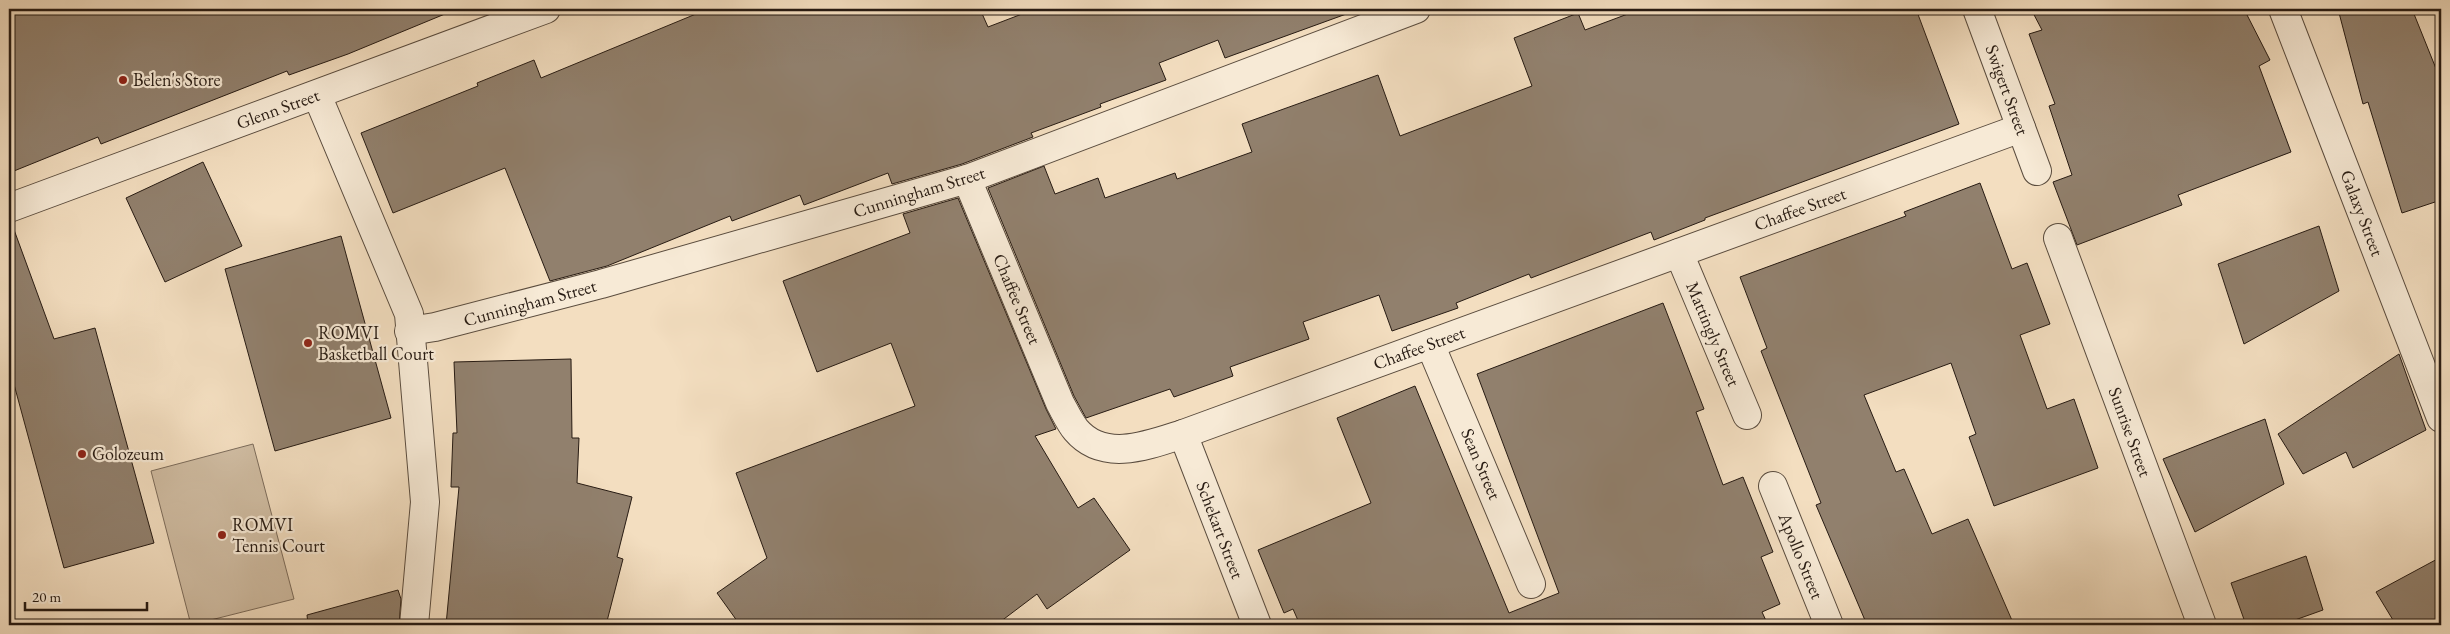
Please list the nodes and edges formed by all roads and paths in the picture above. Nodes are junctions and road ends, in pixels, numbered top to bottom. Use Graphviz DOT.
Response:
graph roads {
  1 [pos="546,9"];
  2 [pos="1416,9"];
  3 [pos="1977,9"];
  4 [pos="2283,9"];
  5 [pos="317,95"];
  6 [pos="2021,128"];
  7 [pos="2037,171"];
  8 [pos="967,179"];
  9 [pos="9,208"];
  10 [pos="2058,238"];
  11 [pos="1679,253"];
  12 [pos="409,331"];
  13 [pos="1430,344"];
  14 [pos="1747,415"];
  15 [pos="2441,418"];
  16 [pos="1183,434"];
  17 [pos="1773,486"];
  18 [pos="1531,584"];
  19 [pos="414,625"];
  20 [pos="1257,625"];
  21 [pos="1829,625"];
  22 [pos="2202,625"];
  1 -- 5 [label="street, Glenn Street"];
  2 -- 8 [label="street, Cunningham Street"];
  3 -- 6 [label="street, Swigert Street"];
  4 -- 15 [label="street, Galaxy Street"];
  5 -- 9 [label="street, Glenn Street"];
  5 -- 12 [label="street"];
  6 -- 7 [label="street, Swigert Street"];
  6 -- 11 [label="street, Chaffee Street"];
  8 -- 12 [label="street, Cunningham Street"];
  8 -- 16 [label="street, Chaffee Street"];
  10 -- 22 [label="street, Sunrise Street"];
  11 -- 13 [label="street, Chaffee Street"];
  11 -- 14 [label="street, Mattingly Street"];
  12 -- 19 [label="street"];
  13 -- 16 [label="street, Chaffee Street"];
  13 -- 18 [label="street, Sean Street"];
  16 -- 20 [label="street, Schekart Street"];
  17 -- 21 [label="street, Apollo Street"];
}
